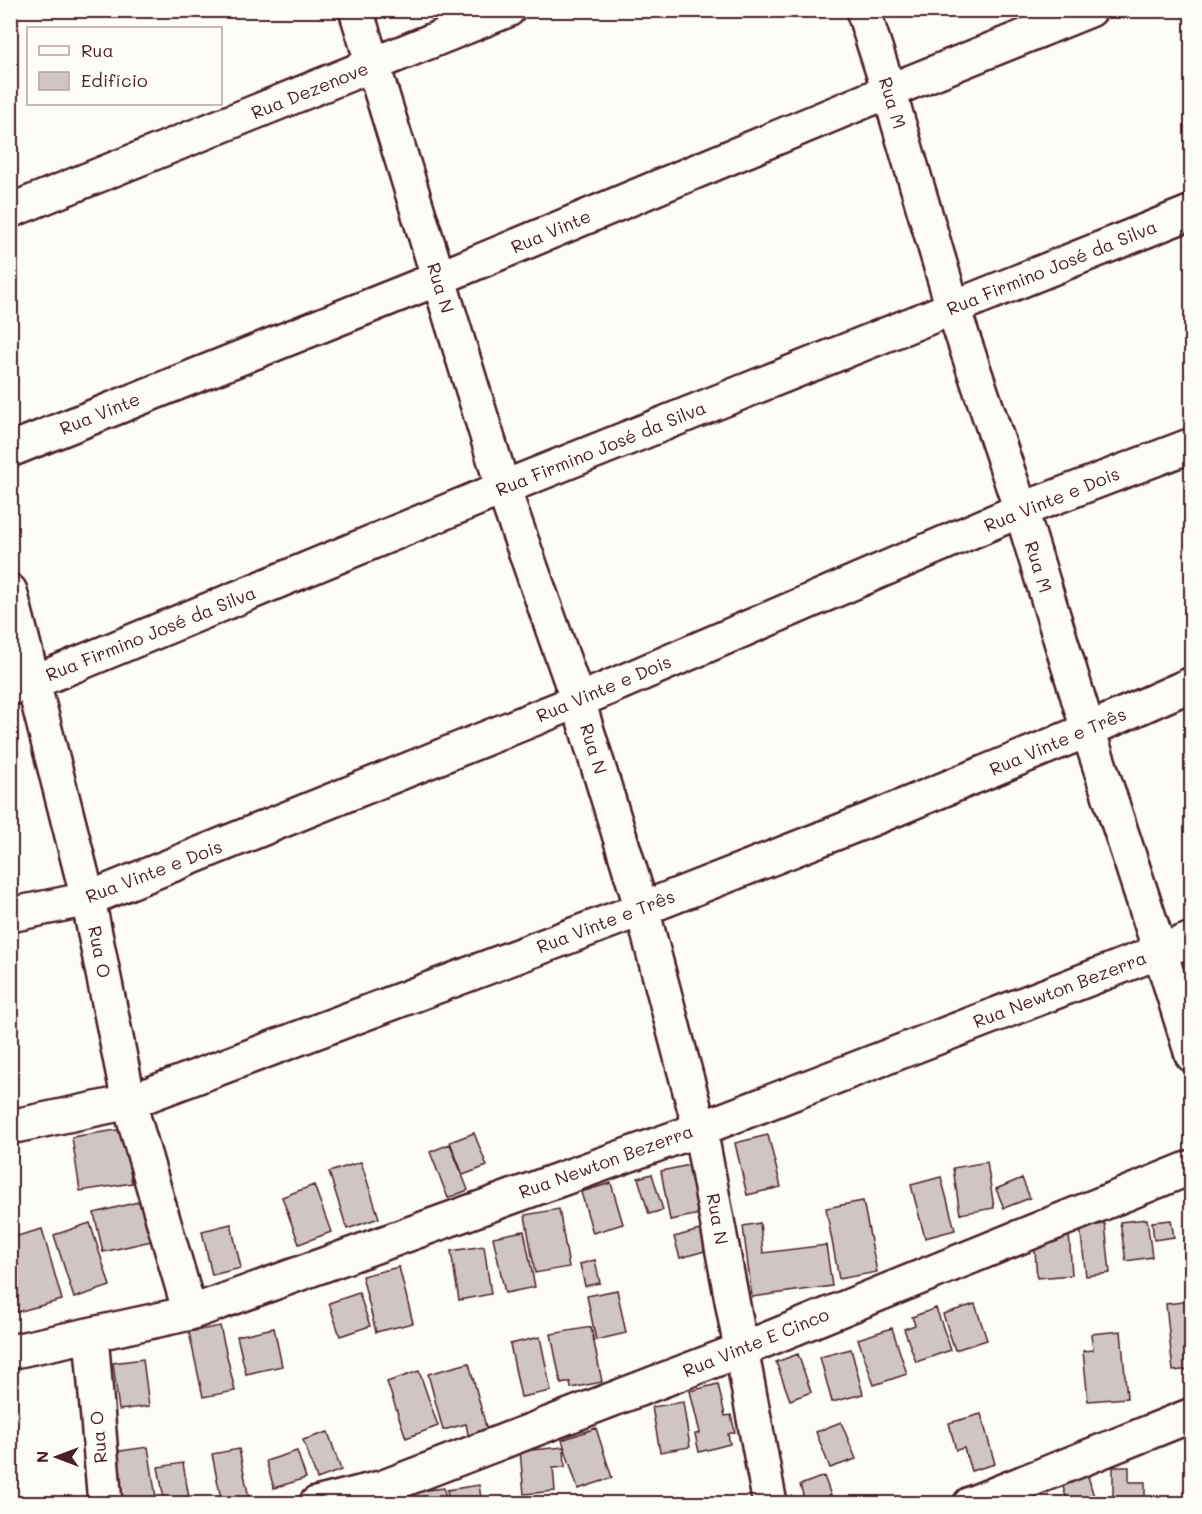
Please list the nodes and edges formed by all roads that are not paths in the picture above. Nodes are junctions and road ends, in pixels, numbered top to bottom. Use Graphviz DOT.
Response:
graph roads {
  1 [pos="356,10"];
  2 [pos="508,10"];
  3 [pos="863,10"];
  4 [pos="1090,10"];
  5 [pos="372,66"];
  6 [pos="889,92"];
  7 [pos="10,211"];
  8 [pos="1191,212"];
  9 [pos="437,279"];
  10 [pos="953,308"];
  11 [pos="1191,445"];
  12 [pos="10,450"];
  13 [pos="503,488"];
  14 [pos="1021,510"];
  15 [pos="10,591"];
  16 [pos="1191,684"];
  17 [pos="22,685"];
  18 [pos="578,701"];
  19 [pos="1088,730"];
  20 [pos="88,899"];
  21 [pos="642,909"];
  22 [pos="10,915"];
  23 [pos="1191,939"];
  24 [pos="1160,951"];
  25 [pos="1191,1055"];
  26 [pos="129,1102"];
  27 [pos="10,1127"];
  28 [pos="700,1129"];
  29 [pos="1191,1167"];
  30 [pos="190,1313"];
  31 [pos="91,1335"];
  32 [pos="741,1350"];
  33 [pos="10,1352"];
  34 [pos="1191,1415"];
  35 [pos="1005,1497"];
  36 [pos="105,1503"];
  37 [pos="316,1503"];
  38 [pos="770,1503"];
  39 [pos="970,1503"];
  1 -- 5 [label="street, Rua N"];
  2 -- 5 [label="street, Rua Dezenove"];
  3 -- 6 [label="street, Rua M"];
  4 -- 6 [label="street, Rua Vinte"];
  5 -- 7 [label="street, Rua Dezenove"];
  5 -- 9 [label="street, Rua N"];
  6 -- 9 [label="street, Rua Vinte"];
  6 -- 10 [label="street, Rua M"];
  8 -- 10 [label="street, Rua Firmino José da Silva"];
  9 -- 12 [label="street, Rua Vinte"];
  9 -- 13 [label="street, Rua N"];
  10 -- 13 [label="street, Rua Firmino José da Silva"];
  10 -- 14 [label="street, Rua M"];
  11 -- 14 [label="street, Rua Vinte e Dois"];
  13 -- 17 [label="street, Rua Firmino José da Silva"];
  13 -- 18 [label="street, Rua N"];
  14 -- 18 [label="street, Rua Vinte e Dois"];
  14 -- 19 [label="street, Rua M"];
  15 -- 17 [label="street, Rua O"];
  16 -- 19 [label="street, Rua Vinte e Três"];
  17 -- 20 [label="street, Rua O"];
  18 -- 20 [label="street, Rua Vinte e Dois"];
  18 -- 21 [label="street, Rua N"];
  19 -- 21 [label="street, Rua Vinte e Três"];
  19 -- 24 [label="street, Rua M"];
  20 -- 22 [label="street, Rua Vinte e Dois"];
  20 -- 26 [label="street, Rua O"];
  21 -- 26 [label="street, Rua Vinte e Três"];
  21 -- 28 [label="street, Rua N"];
  23 -- 24 [label="street, Rua Newton Bezerra"];
  24 -- 25 [label="street, Rua M"];
  24 -- 28 [label="street, Rua Newton Bezerra"];
  26 -- 27 [label="street, Rua Vinte e Três"];
  26 -- 30 [label="street, Rua O"];
  28 -- 30 [label="street, Rua Newton Bezerra"];
  28 -- 32 [label="street, Rua N"];
  29 -- 32 [label="street, Rua Vinte E Cinco"];
  30 -- 31 [label="street, Rua Newton Bezerra"];
  31 -- 33 [label="street, Rua Newton Bezerra"];
  31 -- 36 [label="street, Rua O"];
  32 -- 37 [label="street, Rua Vinte E Cinco"];
  32 -- 38 [label="street, Rua N"];
  34 -- 35 [label="street"];
  35 -- 39 [label="street"];
}
